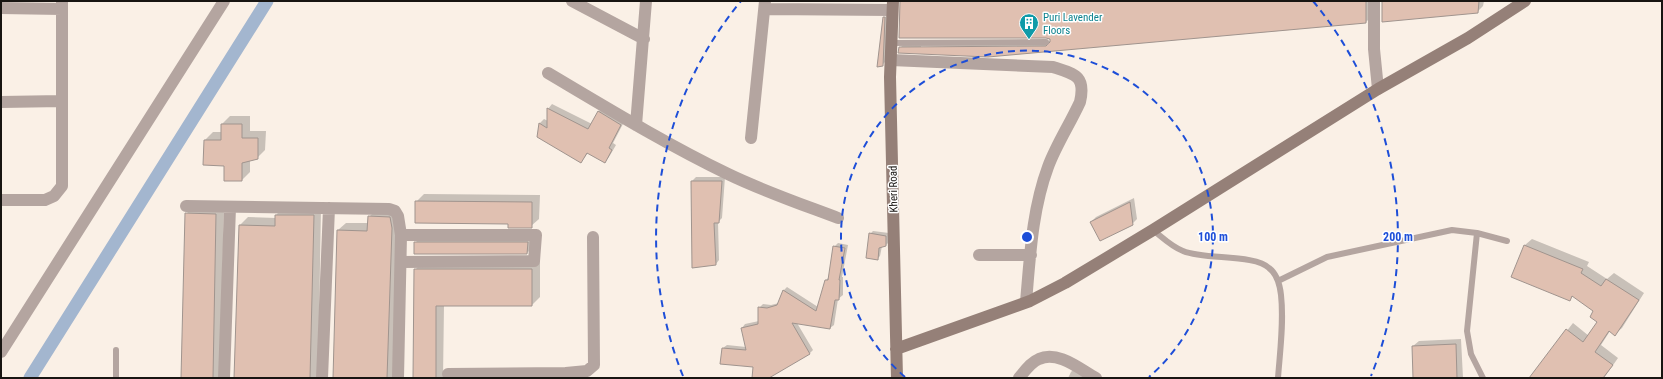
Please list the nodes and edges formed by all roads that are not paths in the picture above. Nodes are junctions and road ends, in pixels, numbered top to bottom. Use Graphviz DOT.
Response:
graph roads {
  1 [pos="224,1"];
  2 [pos="572,1"];
  3 [pos="646,1"];
  4 [pos="1374,1"];
  5 [pos="1525,1"];
  6 [pos="62,5"];
  7 [pos="765,5"];
  8 [pos="893,6"];
  9 [pos="1510,6"];
  10 [pos="1,8"];
  11 [pos="644,39"];
  12 [pos="1046,42"];
  13 [pos="891,43"];
  14 [pos="891,60"];
  15 [pos="548,73"];
  16 [pos="1378,89"];
  17 [pos="62,101"];
  18 [pos="1,102"];
  19 [pos="636,125"];
  20 [pos="751,138"];
  21 [pos="1,200"];
  22 [pos="186,206"];
  23 [pos="230,207"];
  24 [pos="329,208"];
  25 [pos="838,218"];
  26 [pos="1153,230"];
  27 [pos="1477,233"];
  28 [pos="401,235"];
  29 [pos="593,237"];
  30 [pos="1508,241"];
  31 [pos="979,255"];
  32 [pos="1031,255"];
  33 [pos="401,262"];
  34 [pos="1278,281"];
  35 [pos="1026,302"];
  36 [pos="896,349"];
  37 [pos="116,350"];
  38 [pos="1,352"];
  39 [pos="448,374"];
  40 [pos="566,376"];
  41 [pos="116,378"];
  42 [pos="224,378"];
  43 [pos="322,378"];
  44 [pos="398,378"];
  45 [pos="897,378"];
  46 [pos="1019,378"];
  47 [pos="1096,378"];
  48 [pos="1278,378"];
  49 [pos="1483,378"];
  1 -- 38 [label="street"];
  2 -- 11 [label="street"];
  3 -- 11 [label="street"];
  4 -- 16 [label="street"];
  5 -- 9 [label="street"];
  6 -- 10 [label="street"];
  6 -- 17 [label="street"];
  7 -- 8 [label="street"];
  7 -- 20 [label="street"];
  8 -- 13 [label="street, Kheri Road"];
  9 -- 16 [label="street"];
  11 -- 19 [label="street"];
  12 -- 13 [label="lane"];
  13 -- 14 [label="street, Kheri Road"];
  14 -- 32 [label="street"];
  14 -- 36 [label="street, Kheri Road"];
  15 -- 19 [label="street"];
  16 -- 26 [label="street"];
  17 -- 18 [label="street"];
  17 -- 21 [label="street"];
  19 -- 25 [label="street"];
  22 -- 23 [label="street"];
  23 -- 24 [label="street"];
  23 -- 42 [label="street"];
  24 -- 28 [label="street"];
  24 -- 43 [label="street"];
  26 -- 34 [label="lane"];
  26 -- 35 [label="street"];
  27 -- 30 [label="lane"];
  27 -- 34 [label="lane"];
  27 -- 49 [label="lane"];
  28 -- 33 [label="street"];
  28 -- 33 [label="street"];
  29 -- 40 [label="street"];
  31 -- 32 [label="street"];
  32 -- 35 [label="street"];
  33 -- 44 [label="street"];
  34 -- 48 [label="lane"];
  35 -- 36 [label="street"];
  36 -- 45 [label="street, Kheri Road"];
  37 -- 41 [label="lane"];
  39 -- 40 [label="street"];
  46 -- 47 [label="street"];
}
